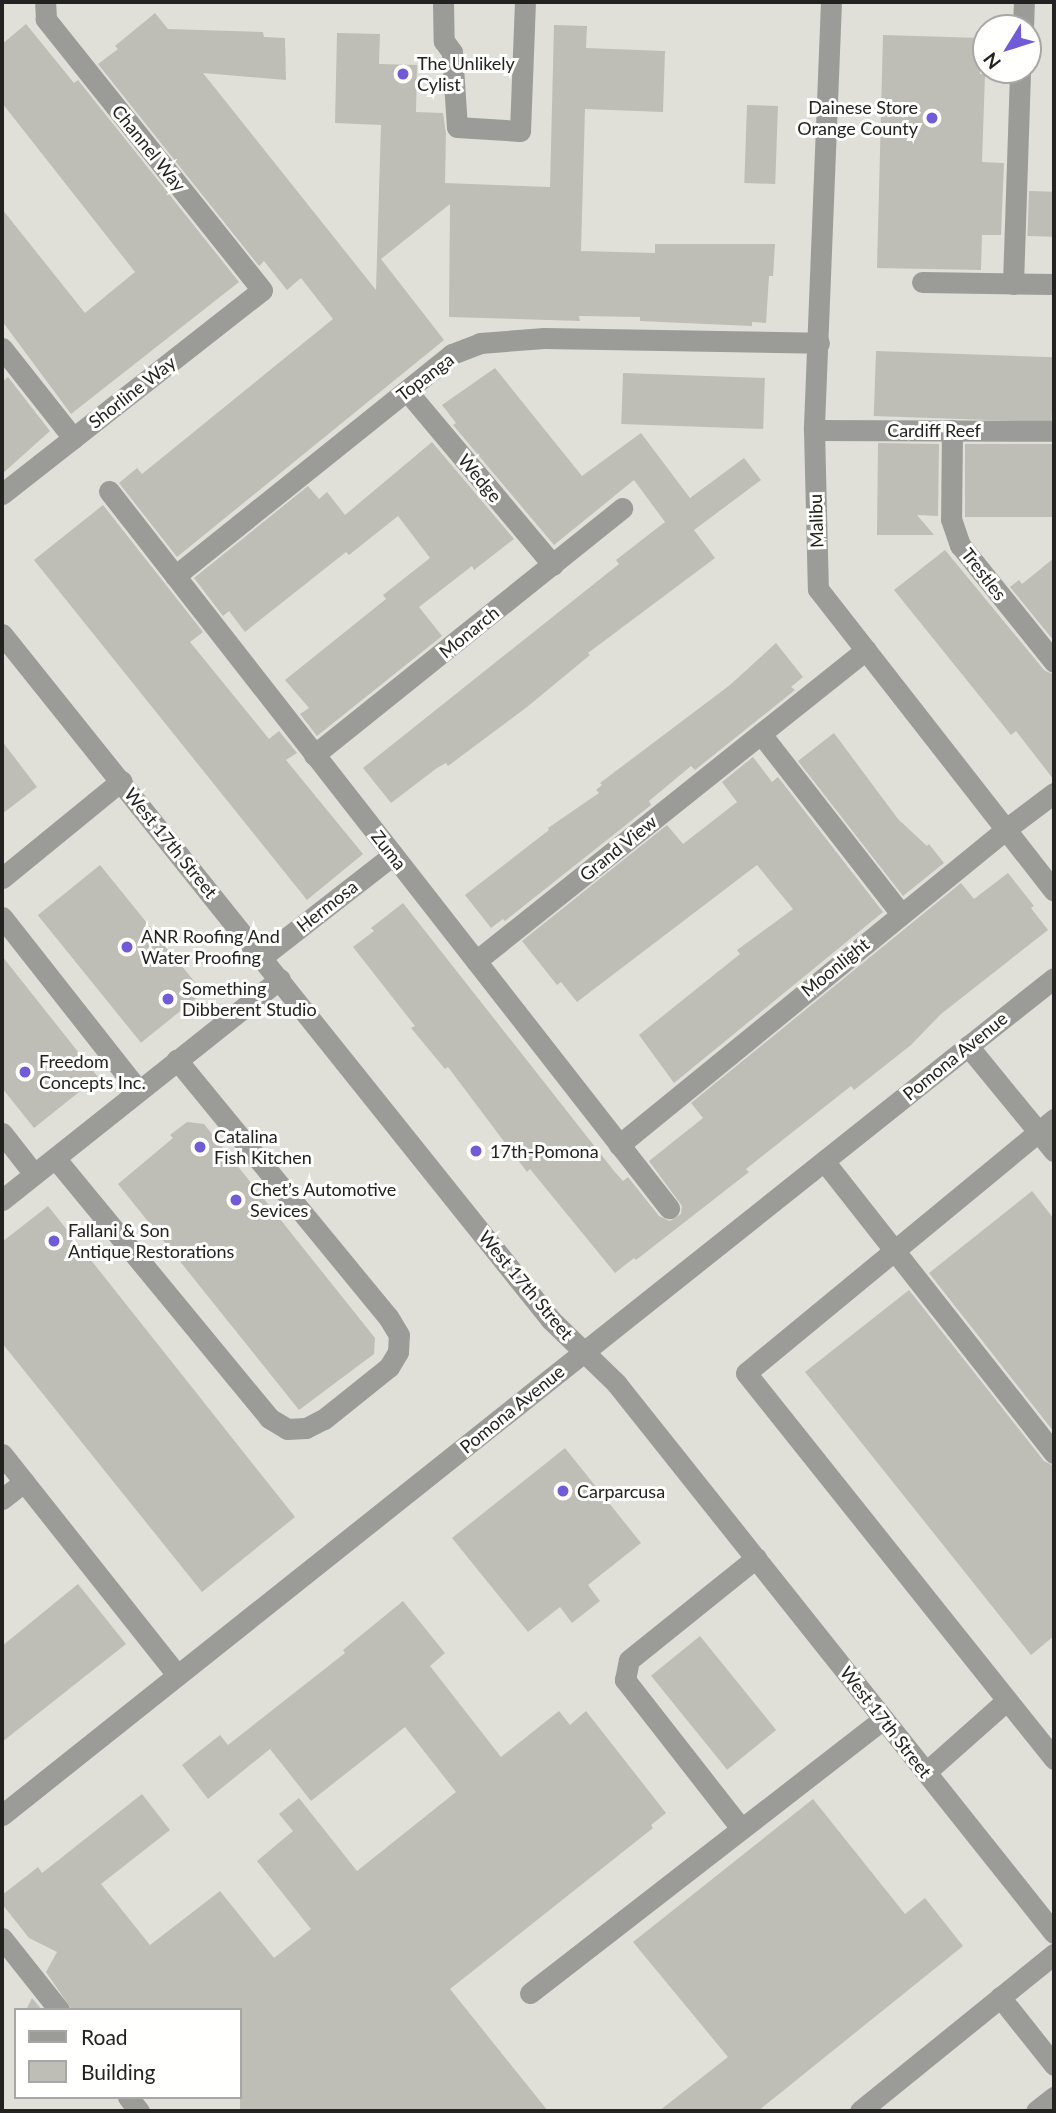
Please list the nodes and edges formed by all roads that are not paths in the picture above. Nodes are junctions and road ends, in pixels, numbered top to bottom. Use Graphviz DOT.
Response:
graph roads {
  1 [pos="45,2"];
  2 [pos="443,2"];
  3 [pos="526,2"];
  4 [pos="831,2"];
  5 [pos="1020,84"];
  6 [pos="922,282"];
  7 [pos="1013,284"];
  8 [pos="1054,284"];
  9 [pos="262,290"];
  10 [pos="819,343"];
  11 [pos="2,348"];
  12 [pos="407,391"];
  13 [pos="814,430"];
  14 [pos="952,430"];
  15 [pos="1054,432"];
  16 [pos="73,438"];
  17 [pos="108,491"];
  18 [pos="2,494"];
  19 [pos="622,508"];
  20 [pos="553,565"];
  21 [pos="175,576"];
  22 [pos="2,634"];
  23 [pos="866,650"];
  24 [pos="1054,663"];
  25 [pos="761,734"];
  26 [pos="314,755"];
  27 [pos="121,781"];
  28 [pos="1054,793"];
  29 [pos="1006,829"];
  30 [pos="393,855"];
  31 [pos="2,878"];
  32 [pos="1054,891"];
  33 [pos="901,914"];
  34 [pos="2,917"];
  35 [pos="262,957"];
  36 [pos="476,961"];
  37 [pos="1054,978"];
  38 [pos="280,979"];
  39 [pos="968,1046"];
  40 [pos="177,1060"];
  41 [pos="139,1091"];
  42 [pos="1046,1125"];
  43 [pos="2,1133"];
  44 [pos="619,1144"];
  45 [pos="1054,1152"];
  46 [pos="55,1158"];
  47 [pos="824,1161"];
  48 [pos="34,1174"];
  49 [pos="2,1200"];
  50 [pos="669,1208"];
  51 [pos="894,1251"];
  52 [pos="583,1352"];
  53 [pos="1054,1453"];
  54 [pos="2,1454"];
  55 [pos="24,1482"];
  56 [pos="2,1499"];
  57 [pos="756,1558"];
  58 [pos="177,1675"];
  59 [pos="1007,1700"];
  60 [pos="883,1718"];
  61 [pos="1054,1759"];
  62 [pos="926,1772"];
  63 [pos="2,1815"];
  64 [pos="740,1827"];
  65 [pos="1054,1933"];
  66 [pos="2,1938"];
  67 [pos="1054,1954"];
  68 [pos="530,1993"];
  69 [pos="1000,1997"];
  70 [pos="57,2008"];
  71 [pos="1054,2064"];
  72 [pos="1054,2097"];
  73 [pos="860,2111"];
  74 [pos="1036,2111"];
  1 -- 9 [label="street, Channel Way"];
  2 -- 3 [label="street"];
  4 -- 10 [label="street, Malibu"];
  5 -- 7 [label="street"];
  6 -- 7 [label="street"];
  7 -- 8 [label="street"];
  9 -- 16 [label="street, Shorline Way"];
  10 -- 12 [label="street, Topanga"];
  10 -- 13 [label="street, Malibu"];
  11 -- 16 [label="street"];
  12 -- 20 [label="street, Wedge"];
  12 -- 21 [label="street, Topanga"];
  13 -- 14 [label="street, Cardiff Reef"];
  13 -- 23 [label="street, Malibu"];
  14 -- 15 [label="street, Cardiff Reef"];
  14 -- 24 [label="street, Trestles"];
  16 -- 18 [label="street, Shorline Way"];
  17 -- 21 [label="street, Zuma"];
  19 -- 20 [label="street, Monarch"];
  20 -- 26 [label="street, Monarch"];
  21 -- 26 [label="street, Zuma"];
  22 -- 27 [label="street, West 17th Street"];
  23 -- 25 [label="street, Grand View"];
  23 -- 29 [label="street, Malibu"];
  25 -- 33 [label="street"];
  25 -- 36 [label="street, Grand View"];
  26 -- 30 [label="street, Zuma"];
  27 -- 31 [label="street"];
  27 -- 35 [label="street, West 17th Street"];
  28 -- 29 [label="street, Moonlight"];
  29 -- 32 [label="street, Malibu"];
  29 -- 33 [label="street, Moonlight"];
  30 -- 35 [label="street, Hermosa"];
  30 -- 36 [label="street, Zuma"];
  33 -- 44 [label="street, Moonlight"];
  34 -- 41 [label="street"];
  35 -- 38 [label="street, West 17th Street"];
  36 -- 44 [label="street, Zuma"];
  37 -- 39 [label="street, Pomona Avenue"];
  38 -- 40 [label="street"];
  38 -- 52 [label="street, West 17th Street"];
  39 -- 42 [label="street"];
  39 -- 47 [label="street, Pomona Avenue"];
  40 -- 41 [label="street"];
  40 -- 46 [label="street"];
  41 -- 46 [label="street"];
  42 -- 45 [label="street"];
  42 -- 51 [label="street"];
  43 -- 48 [label="street"];
  44 -- 50 [label="street, Zuma"];
  46 -- 48 [label="street"];
  47 -- 51 [label="street"];
  47 -- 52 [label="street, Pomona Avenue"];
  48 -- 49 [label="street"];
  51 -- 53 [label="street"];
  51 -- 59 [label="street"];
  52 -- 57 [label="street, West 17th Street"];
  52 -- 58 [label="street, Pomona Avenue"];
  54 -- 55 [label="street"];
  55 -- 56 [label="street"];
  55 -- 58 [label="street"];
  57 -- 60 [label="street, West 17th Street"];
  57 -- 64 [label="street"];
  58 -- 63 [label="street, Pomona Avenue"];
  59 -- 61 [label="street"];
  59 -- 62 [label="street"];
  60 -- 62 [label="street, West 17th Street"];
  60 -- 64 [label="street"];
  62 -- 65 [label="street, West 17th Street"];
  64 -- 68 [label="street"];
  66 -- 70 [label="street"];
  67 -- 69 [label="street"];
  69 -- 71 [label="street"];
  69 -- 73 [label="street"];
  72 -- 74 [label="street"];
}
